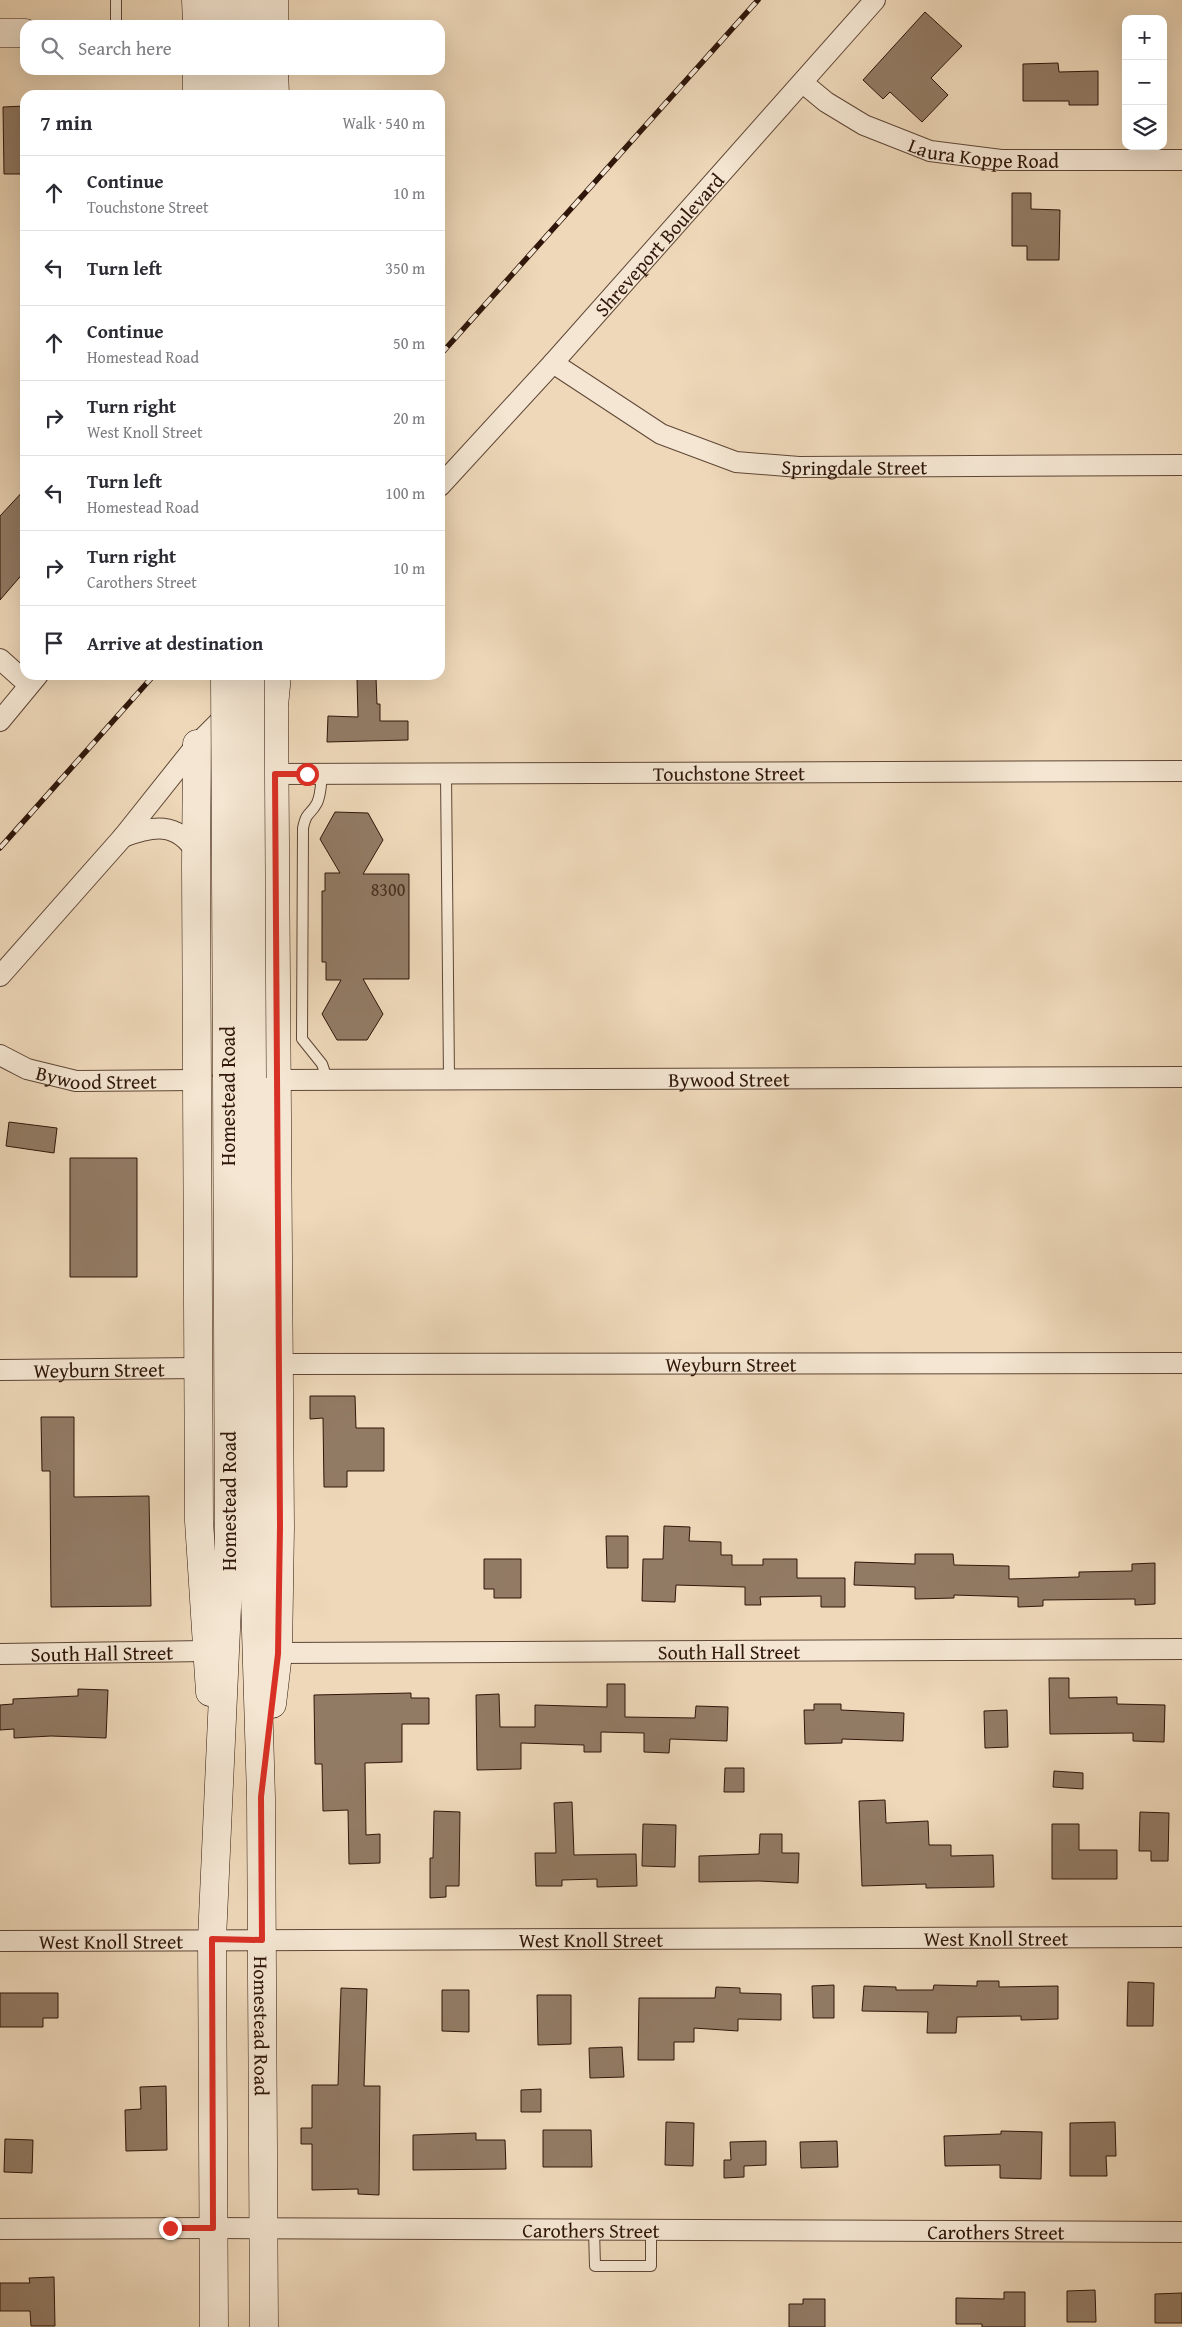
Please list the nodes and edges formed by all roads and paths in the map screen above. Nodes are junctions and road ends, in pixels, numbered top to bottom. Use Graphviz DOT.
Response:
graph roads {
  1 [pos="116,0"];
  2 [pos="196,0"];
  3 [pos="220,0"];
  4 [pos="247,0"];
  5 [pos="274,0"];
  6 [pos="875,0"];
  7 [pos="116,20"];
  8 [pos="197,20"];
  9 [pos="221,20"];
  10 [pos="247,20"];
  11 [pos="274,20"];
  12 [pos="0,33"];
  13 [pos="20,33"];
  14 [pos="197,75"];
  15 [pos="221,75"];
  16 [pos="248,75"];
  17 [pos="274,75"];
  18 [pos="803,83"];
  19 [pos="197,90"];
  20 [pos="221,90"];
  21 [pos="248,90"];
  22 [pos="274,90"];
  23 [pos="1182,160"];
  24 [pos="553,363"];
  25 [pos="1182,465"];
  26 [pos="445,481"];
  27 [pos="0,659"];
  28 [pos="20,672"];
  29 [pos="33,680"];
  30 [pos="225,680"];
  31 [pos="256,680"];
  32 [pos="277,680"];
  33 [pos="274,706"];
  34 [pos="0,722"];
  35 [pos="197,744"];
  36 [pos="1182,771"];
  37 [pos="275,774"];
  38 [pos="322,774"];
  39 [pos="446,774"];
  40 [pos="123,837"];
  41 [pos="196,852"];
  42 [pos="0,976"];
  43 [pos="0,1055"];
  44 [pos="1182,1077"];
  45 [pos="252,1078"];
  46 [pos="449,1078"];
  47 [pos="327,1079"];
  48 [pos="197,1080"];
  49 [pos="1182,1362"];
  50 [pos="280,1364"];
  51 [pos="198,1368"];
  52 [pos="0,1370"];
  53 [pos="1182,1649"];
  54 [pos="206,1651"];
  55 [pos="0,1654"];
  56 [pos="278,1654"];
  57 [pos="220,1795"];
  58 [pos="261,1797"];
  59 [pos="1182,1937"];
  60 [pos="212,1939"];
  61 [pos="262,1940"];
  62 [pos="0,1941"];
  63 [pos="213,2228"];
  64 [pos="0,2229"];
  65 [pos="264,2229"];
  66 [pos="594,2230"];
  67 [pos="651,2230"];
  68 [pos="1182,2232"];
  69 [pos="214,2327"];
  70 [pos="264,2327"];
  1 -- 7 [label="lane"];
  2 -- 8 [label="main road"];
  3 -- 9 [label="main road"];
  4 -- 10 [label="main road"];
  5 -- 11 [label="main road"];
  6 -- 18 [label="street, Shreveport Boulevard"];
  12 -- 13 [label="main road"];
  14 -- 19 [label="main road"];
  15 -- 20 [label="main road"];
  16 -- 21 [label="main road"];
  17 -- 22 [label="main road"];
  18 -- 23 [label="street, Laura Koppe Road"];
  18 -- 24 [label="street, Shreveport Boulevard"];
  24 -- 25 [label="street, Springdale Street"];
  24 -- 26 [label="street, Shreveport Boulevard"];
  27 -- 28 [label="street"];
  29 -- 34 [label="street"];
  30 -- 45 [label="main road, Homestead Road, bridge"];
  31 -- 33 [label="main road"];
  31 -- 35 [label="street"];
  31 -- 45 [label="main road, Homestead Road, bridge"];
  32 -- 33 [label="main road"];
  33 -- 37 [label="main road"];
  35 -- 40 [label="street"];
  35 -- 41 [label="main road"];
  36 -- 39 [label="street, Touchstone Street"];
  37 -- 38 [label="street, Touchstone Street"];
  37 -- 45 [label="main road"];
  38 -- 39 [label="street, Touchstone Street"];
  38 -- 47 [label="lane"];
  39 -- 46 [label="lane"];
  40 -- 41 [label="street"];
  40 -- 42 [label="street"];
  41 -- 48 [label="main road"];
  43 -- 48 [label="street, Bywood Street"];
  44 -- 46 [label="street, Bywood Street"];
  45 -- 47 [label="street, Bywood Street"];
  45 -- 50 [label="main road"];
  45 -- 57 [label="main road, Homestead Road"];
  45 -- 58 [label="main road, Homestead Road"];
  46 -- 47 [label="street, Bywood Street"];
  48 -- 51 [label="main road"];
  49 -- 50 [label="street, Weyburn Street"];
  50 -- 56 [label="main road"];
  51 -- 52 [label="street, Weyburn Street"];
  51 -- 54 [label="main road"];
  53 -- 56 [label="street, South Hall Street"];
  54 -- 55 [label="street, South Hall Street"];
  54 -- 57 [label="main road"];
  56 -- 58 [label="main road"];
  57 -- 60 [label="main road, Homestead Road"];
  58 -- 61 [label="main road, Homestead Road"];
  59 -- 61 [label="street, West Knoll Street"];
  60 -- 61 [label="street, West Knoll Street"];
  60 -- 62 [label="street, West Knoll Street"];
  60 -- 63 [label="main road, Homestead Road"];
  61 -- 65 [label="main road, Homestead Road"];
  63 -- 64 [label="street, Carothers Street"];
  63 -- 65 [label="street, Carothers Street"];
  63 -- 69 [label="main road, Homestead Road"];
  65 -- 66 [label="street, Carothers Street"];
  65 -- 70 [label="main road, Homestead Road"];
  66 -- 67 [label="street, Carothers Street"];
  66 -- 67 [label="lane"];
  67 -- 68 [label="street, Carothers Street"];
}
